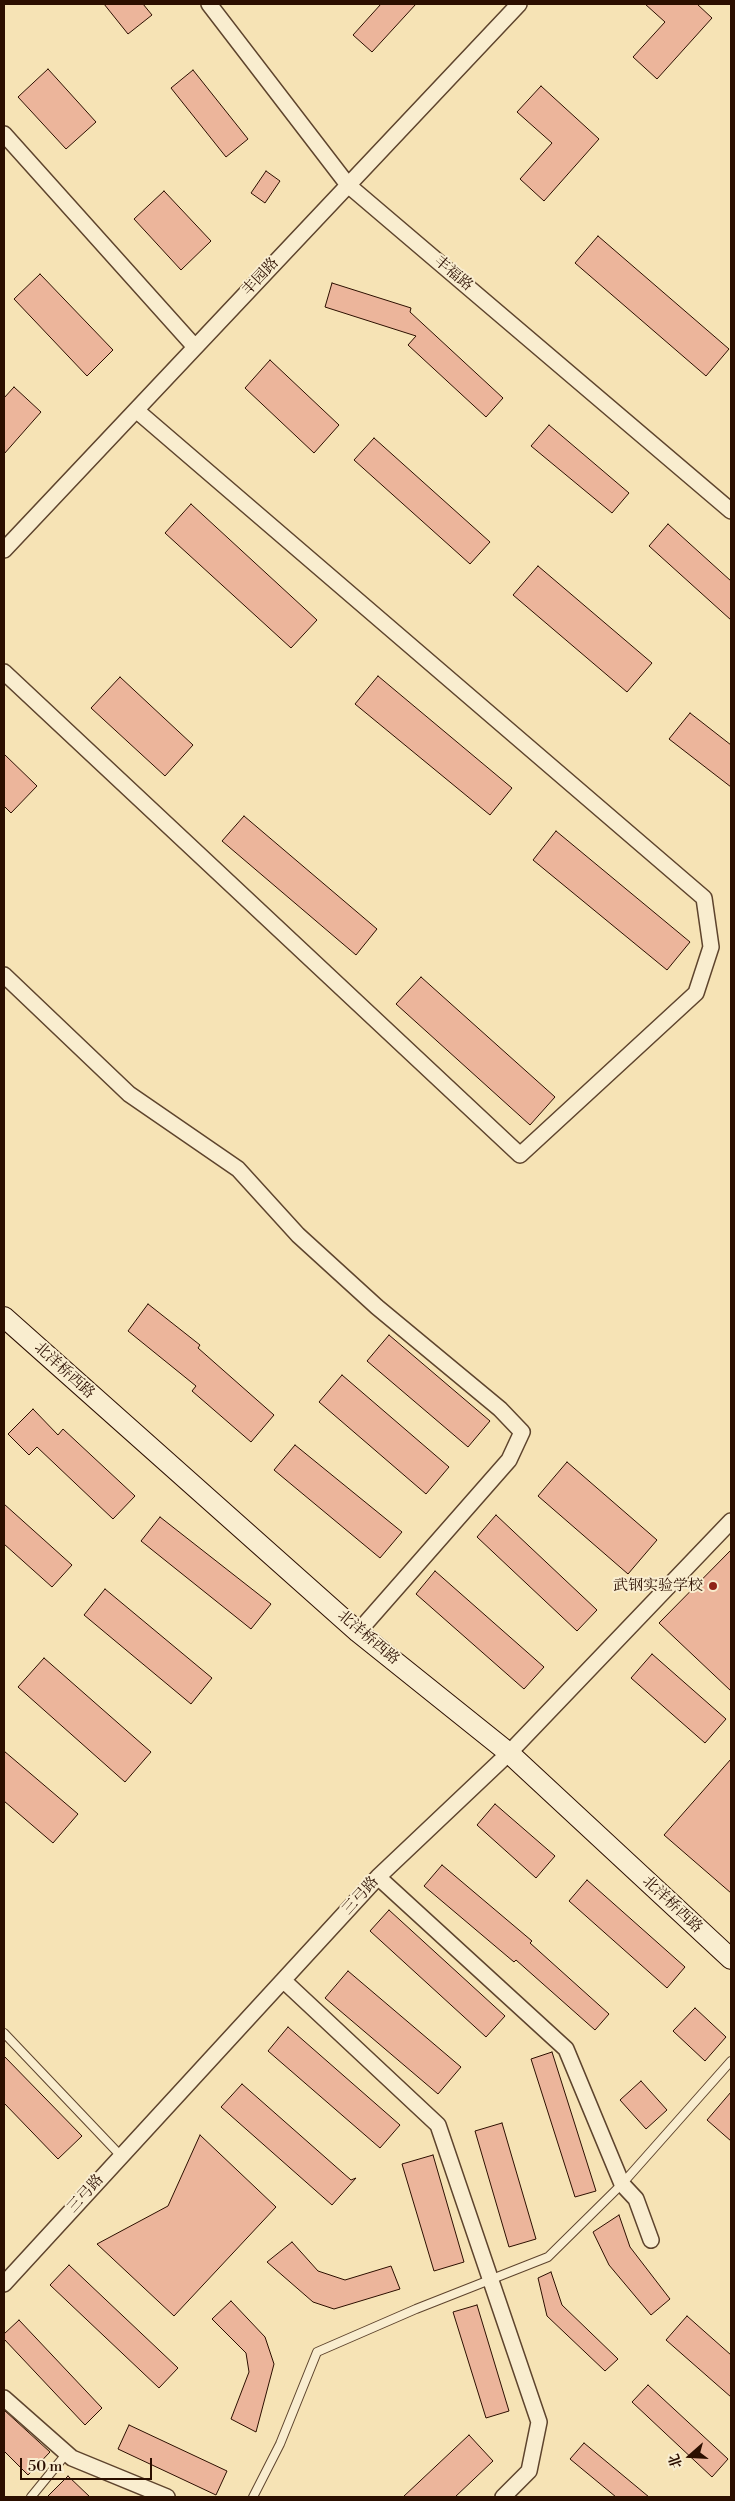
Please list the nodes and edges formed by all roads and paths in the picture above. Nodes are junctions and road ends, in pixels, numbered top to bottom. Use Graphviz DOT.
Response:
graph roads {
  1 [pos="209,4"];
  2 [pos="518,4"];
  3 [pos="4,134"];
  4 [pos="348,185"];
  5 [pos="195,347"];
  6 [pos="136,410"];
  7 [pos="731,511"];
  8 [pos="4,550"];
  9 [pos="4,672"];
  10 [pos="4,975"];
  11 [pos="4,1318"];
  12 [pos="731,1521"];
  13 [pos="358,1632"];
  14 [pos="509,1752"];
  15 [pos="378,1877"];
  16 [pos="731,1959"];
  17 [pos="284,1981"];
  18 [pos="4,2033"];
  19 [pos="731,2061"];
  20 [pos="120,2156"];
  21 [pos="622,2184"];
  22 [pos="651,2240"];
  23 [pos="491,2281"];
  24 [pos="4,2284"];
  25 [pos="4,2398"];
  26 [pos="67,2453"];
  27 [pos="31,2497"];
  28 [pos="167,2497"];
  29 [pos="252,2497"];
  30 [pos="504,2497"];
  1 -- 4 [label="street, 丰福路"];
  2 -- 4 [label="street, 丰园路"];
  3 -- 5 [label="street"];
  4 -- 5 [label="street, 丰园路"];
  4 -- 7 [label="street, 丰福路"];
  5 -- 6 [label="street, 丰园路"];
  6 -- 8 [label="street, 丰园路"];
  6 -- 9 [label="street"];
  10 -- 13 [label="street"];
  11 -- 13 [label="main road, 北洋桥西路"];
  12 -- 14 [label="street, 三弓路"];
  13 -- 14 [label="main road, 北洋桥西路"];
  14 -- 15 [label="street, 三弓路"];
  14 -- 16 [label="main road, 北洋桥西路"];
  15 -- 17 [label="street, 三弓路"];
  15 -- 21 [label="street"];
  17 -- 20 [label="street, 三弓路"];
  17 -- 23 [label="street"];
  18 -- 20 [label="lane"];
  19 -- 21 [label="lane"];
  20 -- 24 [label="street, 三弓路"];
  21 -- 22 [label="street"];
  21 -- 23 [label="lane"];
  23 -- 29 [label="lane"];
  23 -- 30 [label="street"];
  25 -- 26 [label="street"];
  26 -- 27 [label="lane"];
  26 -- 28 [label="street"];
}
